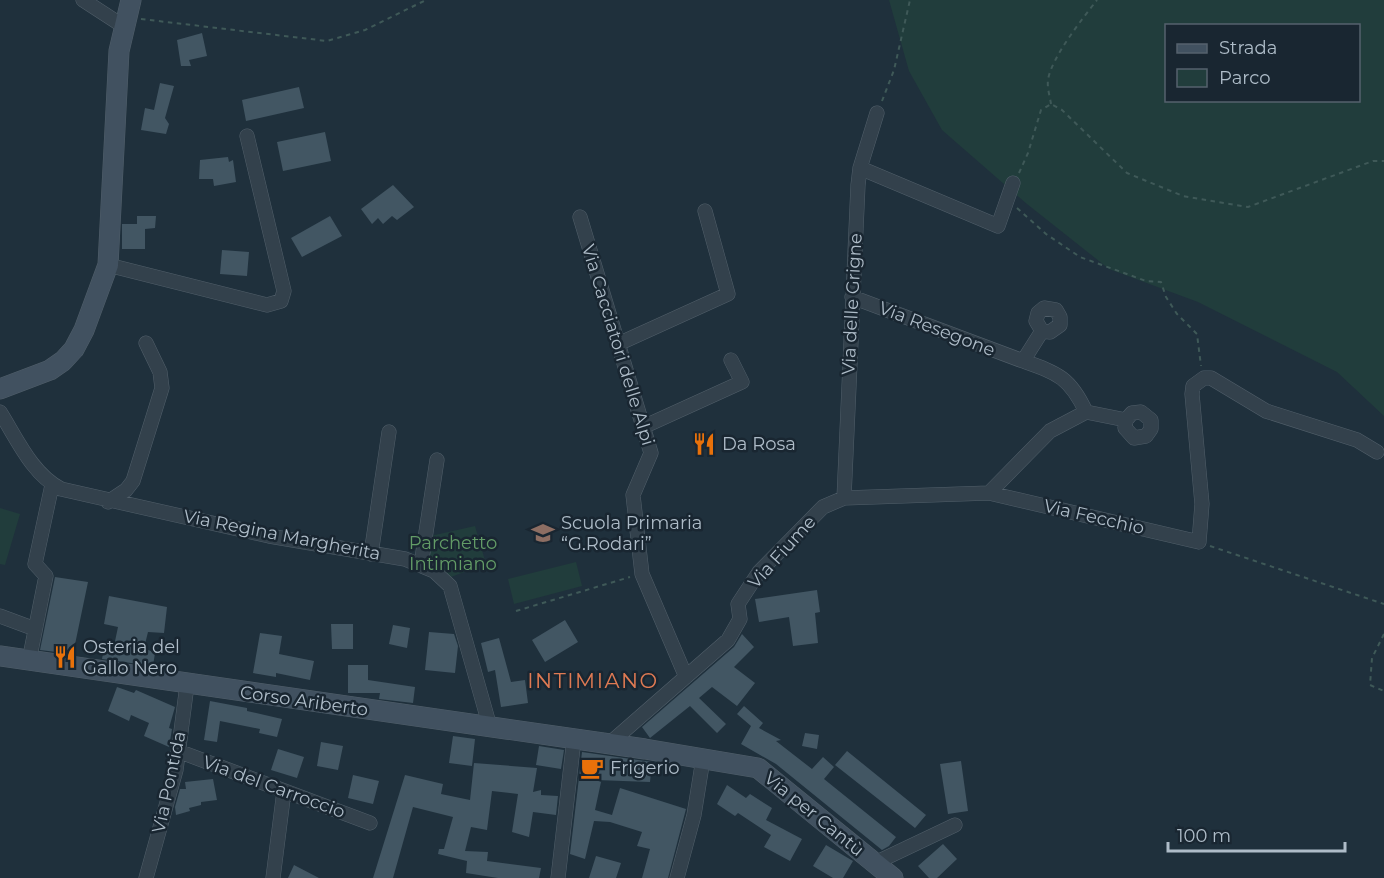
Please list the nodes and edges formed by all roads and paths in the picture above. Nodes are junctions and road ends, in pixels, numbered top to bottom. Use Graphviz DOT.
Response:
graph roads {
  1 [pos="83,0"];
  2 [pos="426,0"];
  3 [pos="910,0"];
  4 [pos="1097,0"];
  5 [pos="127,14"];
  6 [pos="1051,104"];
  7 [pos="878,113"];
  8 [pos="247,136"];
  9 [pos="1384,161"];
  10 [pos="860,168"];
  11 [pos="1014,183"];
  12 [pos="1009,197"];
  13 [pos="705,211"];
  14 [pos="580,217"];
  15 [pos="108,265"];
  16 [pos="852,297"];
  17 [pos="1042,331"];
  18 [pos="146,343"];
  19 [pos="618,344"];
  20 [pos="731,360"];
  21 [pos="1023,361"];
  22 [pos="37,375"];
  23 [pos="1204,378"];
  24 [pos="0,383"];
  25 [pos="0,389"];
  26 [pos="0,412"];
  27 [pos="1086,412"];
  28 [pos="1126,420"];
  29 [pos="643,427"];
  30 [pos="389,432"];
  31 [pos="1377,452"];
  32 [pos="437,460"];
  33 [pos="52,485"];
  34 [pos="989,493"];
  35 [pos="844,498"];
  36 [pos="108,502"];
  37 [pos="1200,542"];
  38 [pos="371,554"];
  39 [pos="421,565"];
  40 [pos="642,573"];
  41 [pos="1384,604"];
  42 [pos="516,611"];
  43 [pos="0,616"];
  44 [pos="35,629"];
  45 [pos="1384,634"];
  46 [pos="0,656"];
  47 [pos="29,661"];
  48 [pos="686,677"];
  49 [pos="187,685"];
  50 [pos="1384,690"];
  51 [pos="490,727"];
  52 [pos="574,739"];
  53 [pos="609,744"];
  54 [pos="178,751"];
  55 [pos="703,759"];
  56 [pos="284,791"];
  57 [pos="370,823"];
  58 [pos="955,825"];
  59 [pos="875,864"];
  60 [pos="146,878"];
  61 [pos="273,878"];
  62 [pos="558,878"];
  63 [pos="677,878"];
  64 [pos="893,878"];
  1 -- 5 [label="street"];
  2 -- 5 [label="path"];
  3 -- 7 [label="path"];
  4 -- 6 [label="path"];
  5 -- 15 [label="street"];
  6 -- 9 [label="path"];
  6 -- 11 [label="path"];
  7 -- 10 [label="street, Via delle Grigne"];
  8 -- 15 [label="street"];
  10 -- 12 [label="street"];
  10 -- 16 [label="street, Via delle Grigne"];
  11 -- 12 [label="street"];
  12 -- 23 [label="path"];
  13 -- 19 [label="street"];
  14 -- 19 [label="street, Via Cacciatori delle Alpi"];
  15 -- 22 [label="street"];
  16 -- 21 [label="street, Via Resegone"];
  16 -- 35 [label="street, Via delle Grigne"];
  17 -- 21 [label="street"];
  18 -- 36 [label="street"];
  19 -- 29 [label="street, Via Cacciatori delle Alpi"];
  20 -- 29 [label="street"];
  21 -- 27 [label="street, Via Resegone"];
  22 -- 24 [label="street"];
  22 -- 25 [label="street"];
  23 -- 31 [label="street"];
  23 -- 37 [label="street"];
  26 -- 33 [label="street"];
  27 -- 28 [label="street"];
  27 -- 34 [label="street"];
  29 -- 40 [label="street, Via Cacciatori delle Alpi"];
  30 -- 38 [label="street"];
  32 -- 39 [label="street"];
  33 -- 36 [label="street, Via Regina Margherita"];
  33 -- 44 [label="street"];
  34 -- 35 [label="street, Via Fiume"];
  34 -- 37 [label="street, Via Fecchio"];
  35 -- 48 [label="street, Via Fiume"];
  36 -- 38 [label="street, Via Regina Margherita"];
  37 -- 41 [label="path"];
  38 -- 39 [label="street, Via Regina Margherita"];
  39 -- 51 [label="street, Via Regina Margherita"];
  40 -- 42 [label="path"];
  40 -- 48 [label="street, Via Cacciatori delle Alpi"];
  43 -- 44 [label="street"];
  44 -- 47 [label="street"];
  45 -- 50 [label="path"];
  46 -- 47 [label="street, Corso Ariberto"];
  47 -- 49 [label="street, Corso Ariberto"];
  48 -- 53 [label="street, Via Fiume"];
  49 -- 51 [label="street, Corso Ariberto"];
  49 -- 54 [label="street, Via Pontida"];
  51 -- 52 [label="street, Corso Ariberto"];
  52 -- 53 [label="street, Corso Ariberto"];
  52 -- 62 [label="street"];
  53 -- 55 [label="street, Via per Cantù"];
  54 -- 56 [label="street, Via del Carroccio"];
  54 -- 60 [label="street, Via Pontida"];
  55 -- 59 [label="street, Via per Cantù"];
  55 -- 63 [label="street"];
  56 -- 57 [label="street, Via del Carroccio"];
  56 -- 61 [label="street"];
  58 -- 59 [label="street, Via per Cantù"];
  59 -- 64 [label="street, Via per Cantù"];
}
